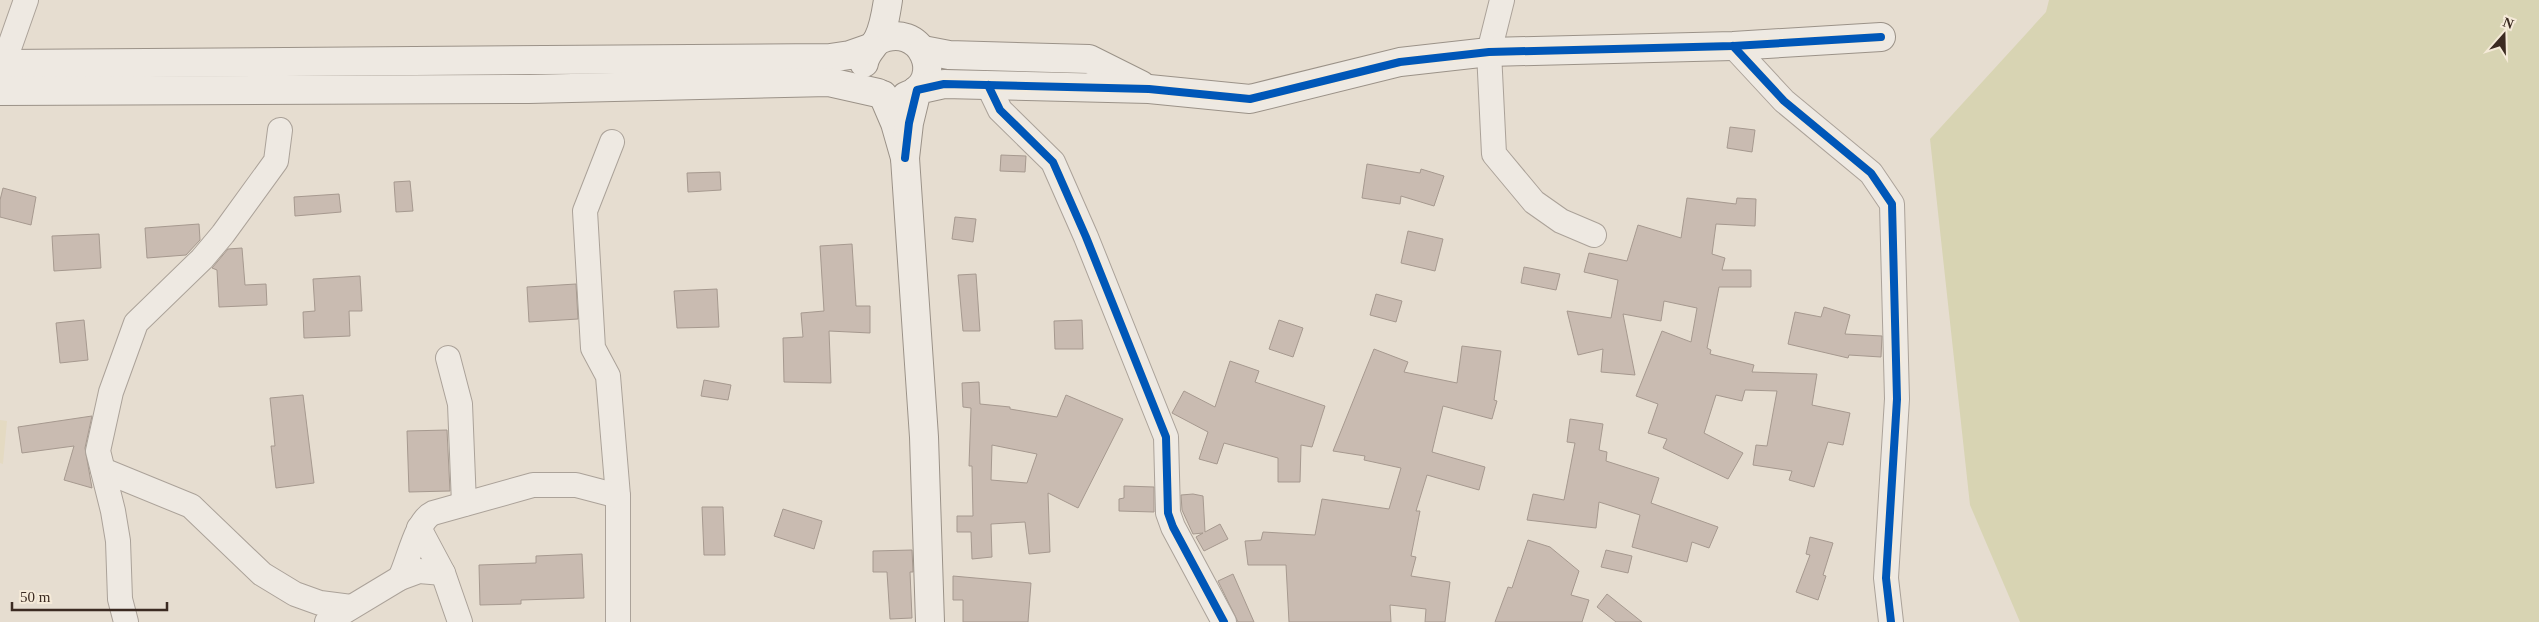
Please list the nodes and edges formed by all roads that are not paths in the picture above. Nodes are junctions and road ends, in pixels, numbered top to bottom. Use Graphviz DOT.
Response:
graph roads {
  1 [pos="26,0"];
  2 [pos="888,0"];
  3 [pos="896,0"];
  4 [pos="1502,0"];
  5 [pos="1881,37"];
  6 [pos="873,44"];
  7 [pos="920,46"];
  8 [pos="1733,46"];
  9 [pos="1489,52"];
  10 [pos="1,67"];
  11 [pos="988,85"];
  12 [pos="1149,89"];
  13 [pos="918,90"];
  14 [pos="0,91"];
  15 [pos="881,94"];
  16 [pos="280,130"];
  17 [pos="612,142"];
  18 [pos="905,158"];
  19 [pos="1594,234"];
  20 [pos="448,358"];
  21 [pos="103,470"];
  22 [pos="618,496"];
  23 [pos="464,504"];
  24 [pos="419,528"];
  25 [pos="443,573"];
  26 [pos="400,578"];
  27 [pos="351,607"];
  28 [pos="126,622"];
  29 [pos="327,622"];
  30 [pos="460,622"];
  31 [pos="618,622"];
  32 [pos="930,622"];
  33 [pos="1224,622"];
  34 [pos="1891,622"];
  1 -- 10 [label="street"];
  2 -- 6 [label="main road"];
  3 -- 7 [label="main road"];
  4 -- 9 [label="street"];
  5 -- 8 [label="main road"];
  6 -- 7 [label="main road"];
  6 -- 10 [label="main road"];
  6 -- 15 [label="main road"];
  7 -- 12 [label="main road"];
  7 -- 13 [label="main road"];
  8 -- 9 [label="main road"];
  8 -- 34 [label="street"];
  9 -- 12 [label="main road"];
  9 -- 19 [label="street"];
  11 -- 12 [label="main road"];
  11 -- 13 [label="main road"];
  11 -- 33 [label="street"];
  13 -- 15 [label="main road"];
  13 -- 18 [label="main road"];
  14 -- 15 [label="main road"];
  15 -- 18 [label="main road"];
  16 -- 21 [label="street"];
  17 -- 22 [label="street"];
  18 -- 32 [label="main road"];
  20 -- 23 [label="street"];
  21 -- 27 [label="street"];
  21 -- 28 [label="street"];
  22 -- 23 [label="street"];
  22 -- 31 [label="street"];
  23 -- 24 [label="street"];
  24 -- 25 [label="street"];
  24 -- 26 [label="street"];
  25 -- 26 [label="street"];
  25 -- 30 [label="street"];
  26 -- 27 [label="street"];
  27 -- 29 [label="street"];
}
